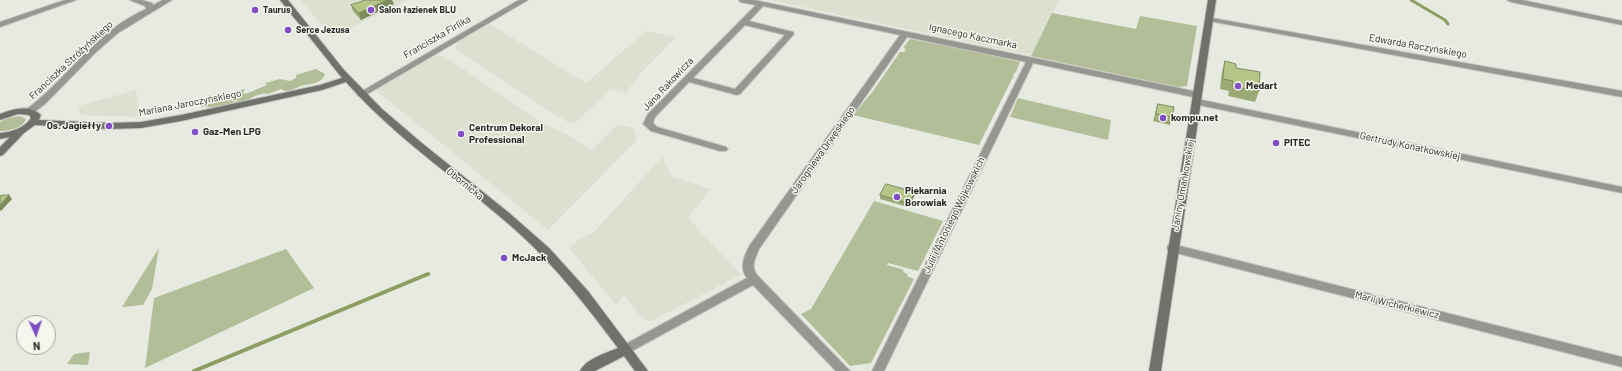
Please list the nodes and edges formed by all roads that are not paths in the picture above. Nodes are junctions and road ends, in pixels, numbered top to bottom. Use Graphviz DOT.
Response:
graph roads {
  1 [pos="72,0"];
  2 [pos="134,0"];
  3 [pos="168,0"];
  4 [pos="284,0"];
  5 [pos="524,0"];
  6 [pos="744,0"];
  7 [pos="1212,0"];
  8 [pos="1511,0"];
  9 [pos="761,4"];
  10 [pos="150,10"];
  11 [pos="1209,19"];
  12 [pos="743,22"];
  13 [pos="1622,23"];
  14 [pos="0,25"];
  15 [pos="906,33"];
  16 [pos="1030,59"];
  17 [pos="687,78"];
  18 [pos="348,79"];
  19 [pos="361,94"];
  20 [pos="1622,94"];
  21 [pos="1198,98"];
  22 [pos="30,111"];
  23 [pos="0,112"];
  24 [pos="17,112"];
  25 [pos="0,117"];
  26 [pos="34,122"];
  27 [pos="22,130"];
  28 [pos="0,136"];
  29 [pos="723,149"];
  30 [pos="0,153"];
  31 [pos="1622,190"];
  32 [pos="1172,248"];
  33 [pos="751,275"];
  34 [pos="626,349"];
  35 [pos="1622,362"];
  36 [pos="586,371"];
  37 [pos="642,371"];
  38 [pos="844,371"];
  39 [pos="878,371"];
  40 [pos="1155,371"];
  1 -- 14 [label="street"];
  2 -- 10 [label="street"];
  3 -- 10 [label="street, Franciszka Stróżyńskiego"];
  4 -- 18 [label="street, Obornicka"];
  5 -- 19 [label="street, Franciszka Firlika"];
  6 -- 9 [label="street, Ignacego Kaczmarka"];
  7 -- 11 [label="street, Janiny Omańkowskiej"];
  8 -- 13 [label="street"];
  9 -- 12 [label="street, Jana Rakowicza"];
  9 -- 15 [label="street, Ignacego Kaczmarka"];
  10 -- 22 [label="street, Franciszka Stróżyńskiego"];
  11 -- 20 [label="street, Edwarda Raczyńskiego"];
  11 -- 21 [label="street, Janiny Omańkowskiej"];
  12 -- 17 [label="street, Jana Rakowicza"];
  12 -- 17 [label="street"];
  15 -- 16 [label="street, Ignacego Kaczmarka"];
  15 -- 33 [label="street, Jarogniewa Drwęskiego"];
  16 -- 21 [label="street, Ignacego Kaczmarka"];
  16 -- 39 [label="street, Julii i Antoniego Wojkowskich"];
  17 -- 29 [label="street, Jana Rakowicza"];
  18 -- 19 [label="street, Obornicka"];
  18 -- 26 [label="street, Mariana Jaroczyńskiego"];
  19 -- 34 [label="street, Obornicka"];
  21 -- 31 [label="street, Gertrudy Konatkowskiej"];
  21 -- 32 [label="street, Janiny Omańkowskiej"];
  22 -- 24 [label="street"];
  22 -- 26 [label="street"];
  23 -- 24 [label="street"];
  24 -- 25 [label="street"];
  26 -- 27 [label="street"];
  27 -- 28 [label="street"];
  27 -- 30 [label="street"];
  32 -- 35 [label="street, Marii Wicherkiewicz"];
  32 -- 40 [label="street, Janiny Omańkowskiej"];
  33 -- 34 [label="street"];
  33 -- 38 [label="street"];
  34 -- 36 [label="street"];
  34 -- 37 [label="street, Obornicka"];
}
